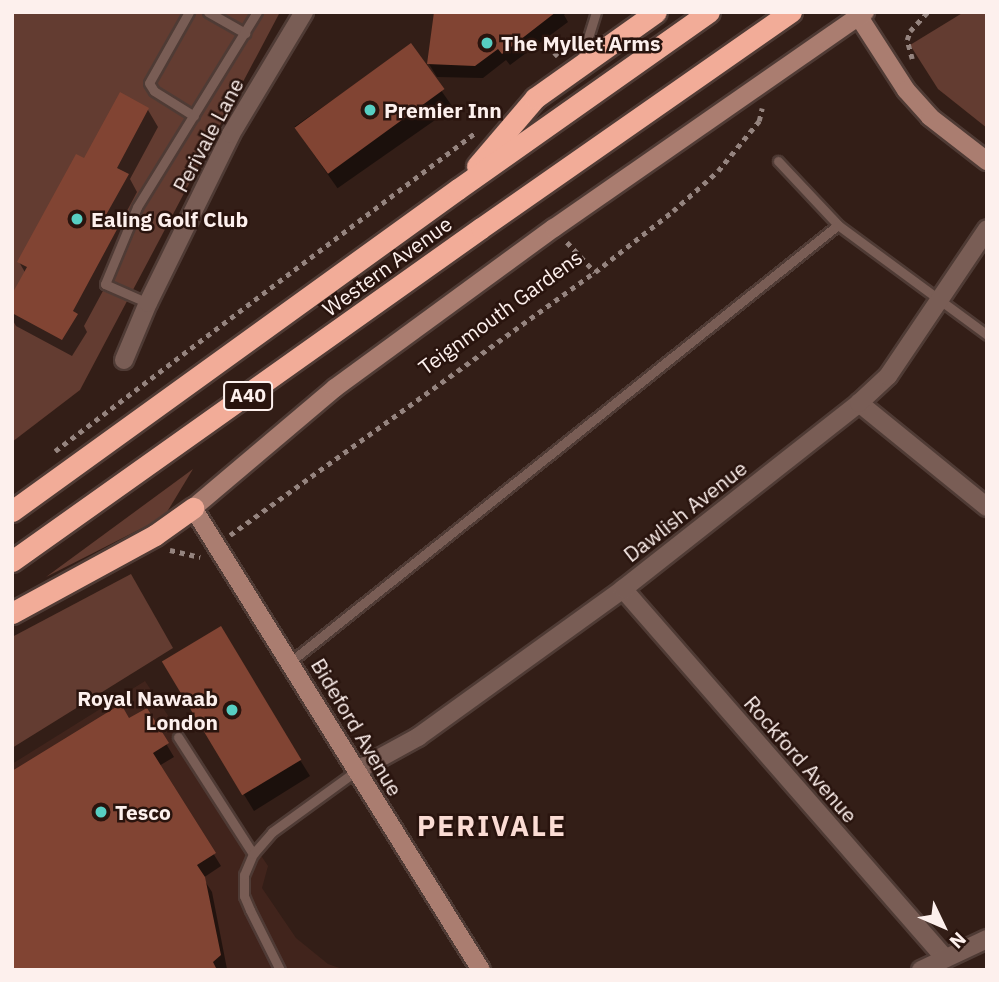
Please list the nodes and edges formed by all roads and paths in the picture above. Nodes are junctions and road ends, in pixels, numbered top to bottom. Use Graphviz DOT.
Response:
graph roads {
  1 [pos="190,12"];
  2 [pos="208,12"];
  3 [pos="257,12"];
  4 [pos="304,12"];
  5 [pos="596,12"];
  6 [pos="656,12"];
  7 [pos="709,12"];
  8 [pos="791,12"];
  9 [pos="928,12"];
  10 [pos="951,12"];
  11 [pos="957,12"];
  12 [pos="862,15"];
  13 [pos="910,31"];
  14 [pos="245,33"];
  15 [pos="903,34"];
  16 [pos="568,41"];
  17 [pos="549,61"];
  18 [pos="580,65"];
  19 [pos="915,70"];
  20 [pos="769,80"];
  21 [pos="194,116"];
  22 [pos="480,129"];
  23 [pos="987,161"];
  24 [pos="778,162"];
  25 [pos="458,189"];
  26 [pos="838,225"];
  27 [pos="554,228"];
  28 [pos="987,229"];
  29 [pos="594,272"];
  30 [pos="940,301"];
  31 [pos="148,303"];
  32 [pos="987,335"];
  33 [pos="124,360"];
  34 [pos="859,403"];
  35 [pos="45,458"];
  36 [pos="987,507"];
  37 [pos="193,508"];
  38 [pos="12,511"];
  39 [pos="216,545"];
  40 [pos="164,550"];
  41 [pos="12,561"];
  42 [pos="623,590"];
  43 [pos="12,613"];
  44 [pos="290,662"];
  45 [pos="178,737"];
  46 [pos="356,771"];
  47 [pos="253,854"];
  48 [pos="987,939"];
  49 [pos="945,958"];
  50 [pos="281,969"];
  51 [pos="481,970"];
  52 [pos="921,970"];
  1 -- 21 [label="lane"];
  2 -- 14 [label="lane"];
  3 -- 14 [label="lane"];
  4 -- 31 [label="street, Perivale Lane"];
  5 -- 18 [label="lane"];
  6 -- 18 [label="highway, A40"];
  7 -- 25 [label="highway, Western Avenue / A40"];
  8 -- 41 [label="highway, Western Avenue / A40"];
  9 -- 13 [label="path"];
  10 -- 11 [label="path"];
  12 -- 20 [label="main road, Teignmouth Gardens"];
  12 -- 23 [label="main road"];
  13 -- 15 [label="path"];
  13 -- 19 [label="path"];
  14 -- 21 [label="lane"];
  16 -- 17 [label="path"];
  18 -- 25 [label="highway, A40"];
  20 -- 27 [label="main road, Teignmouth Gardens"];
  20 -- 29 [label="path, Teignmouth Gardens"];
  21 -- 31 [label="lane"];
  22 -- 35 [label="path"];
  24 -- 26 [label="lane"];
  25 -- 38 [label="highway, Western Avenue / A40"];
  26 -- 30 [label="lane"];
  26 -- 44 [label="lane"];
  27 -- 29 [label="path"];
  27 -- 37 [label="main road, Teignmouth Gardens"];
  28 -- 30 [label="street, Dawlish Avenue"];
  29 -- 39 [label="path, Teignmouth Gardens"];
  30 -- 32 [label="lane"];
  30 -- 34 [label="street, Dawlish Avenue"];
  31 -- 33 [label="street, Perivale Lane"];
  34 -- 36 [label="street"];
  34 -- 42 [label="street, Dawlish Avenue"];
  37 -- 39 [label="main road, Bideford Avenue"];
  37 -- 43 [label="highway"];
  39 -- 40 [label="path"];
  39 -- 44 [label="main road, Bideford Avenue"];
  42 -- 46 [label="street, Dawlish Avenue"];
  42 -- 49 [label="street, Rockford Avenue"];
  44 -- 46 [label="main road, Bideford Avenue"];
  45 -- 47 [label="lane"];
  46 -- 47 [label="lane"];
  46 -- 51 [label="main road, Bideford Avenue"];
  47 -- 50 [label="lane"];
  48 -- 49 [label="street"];
  49 -- 52 [label="street"];
}
